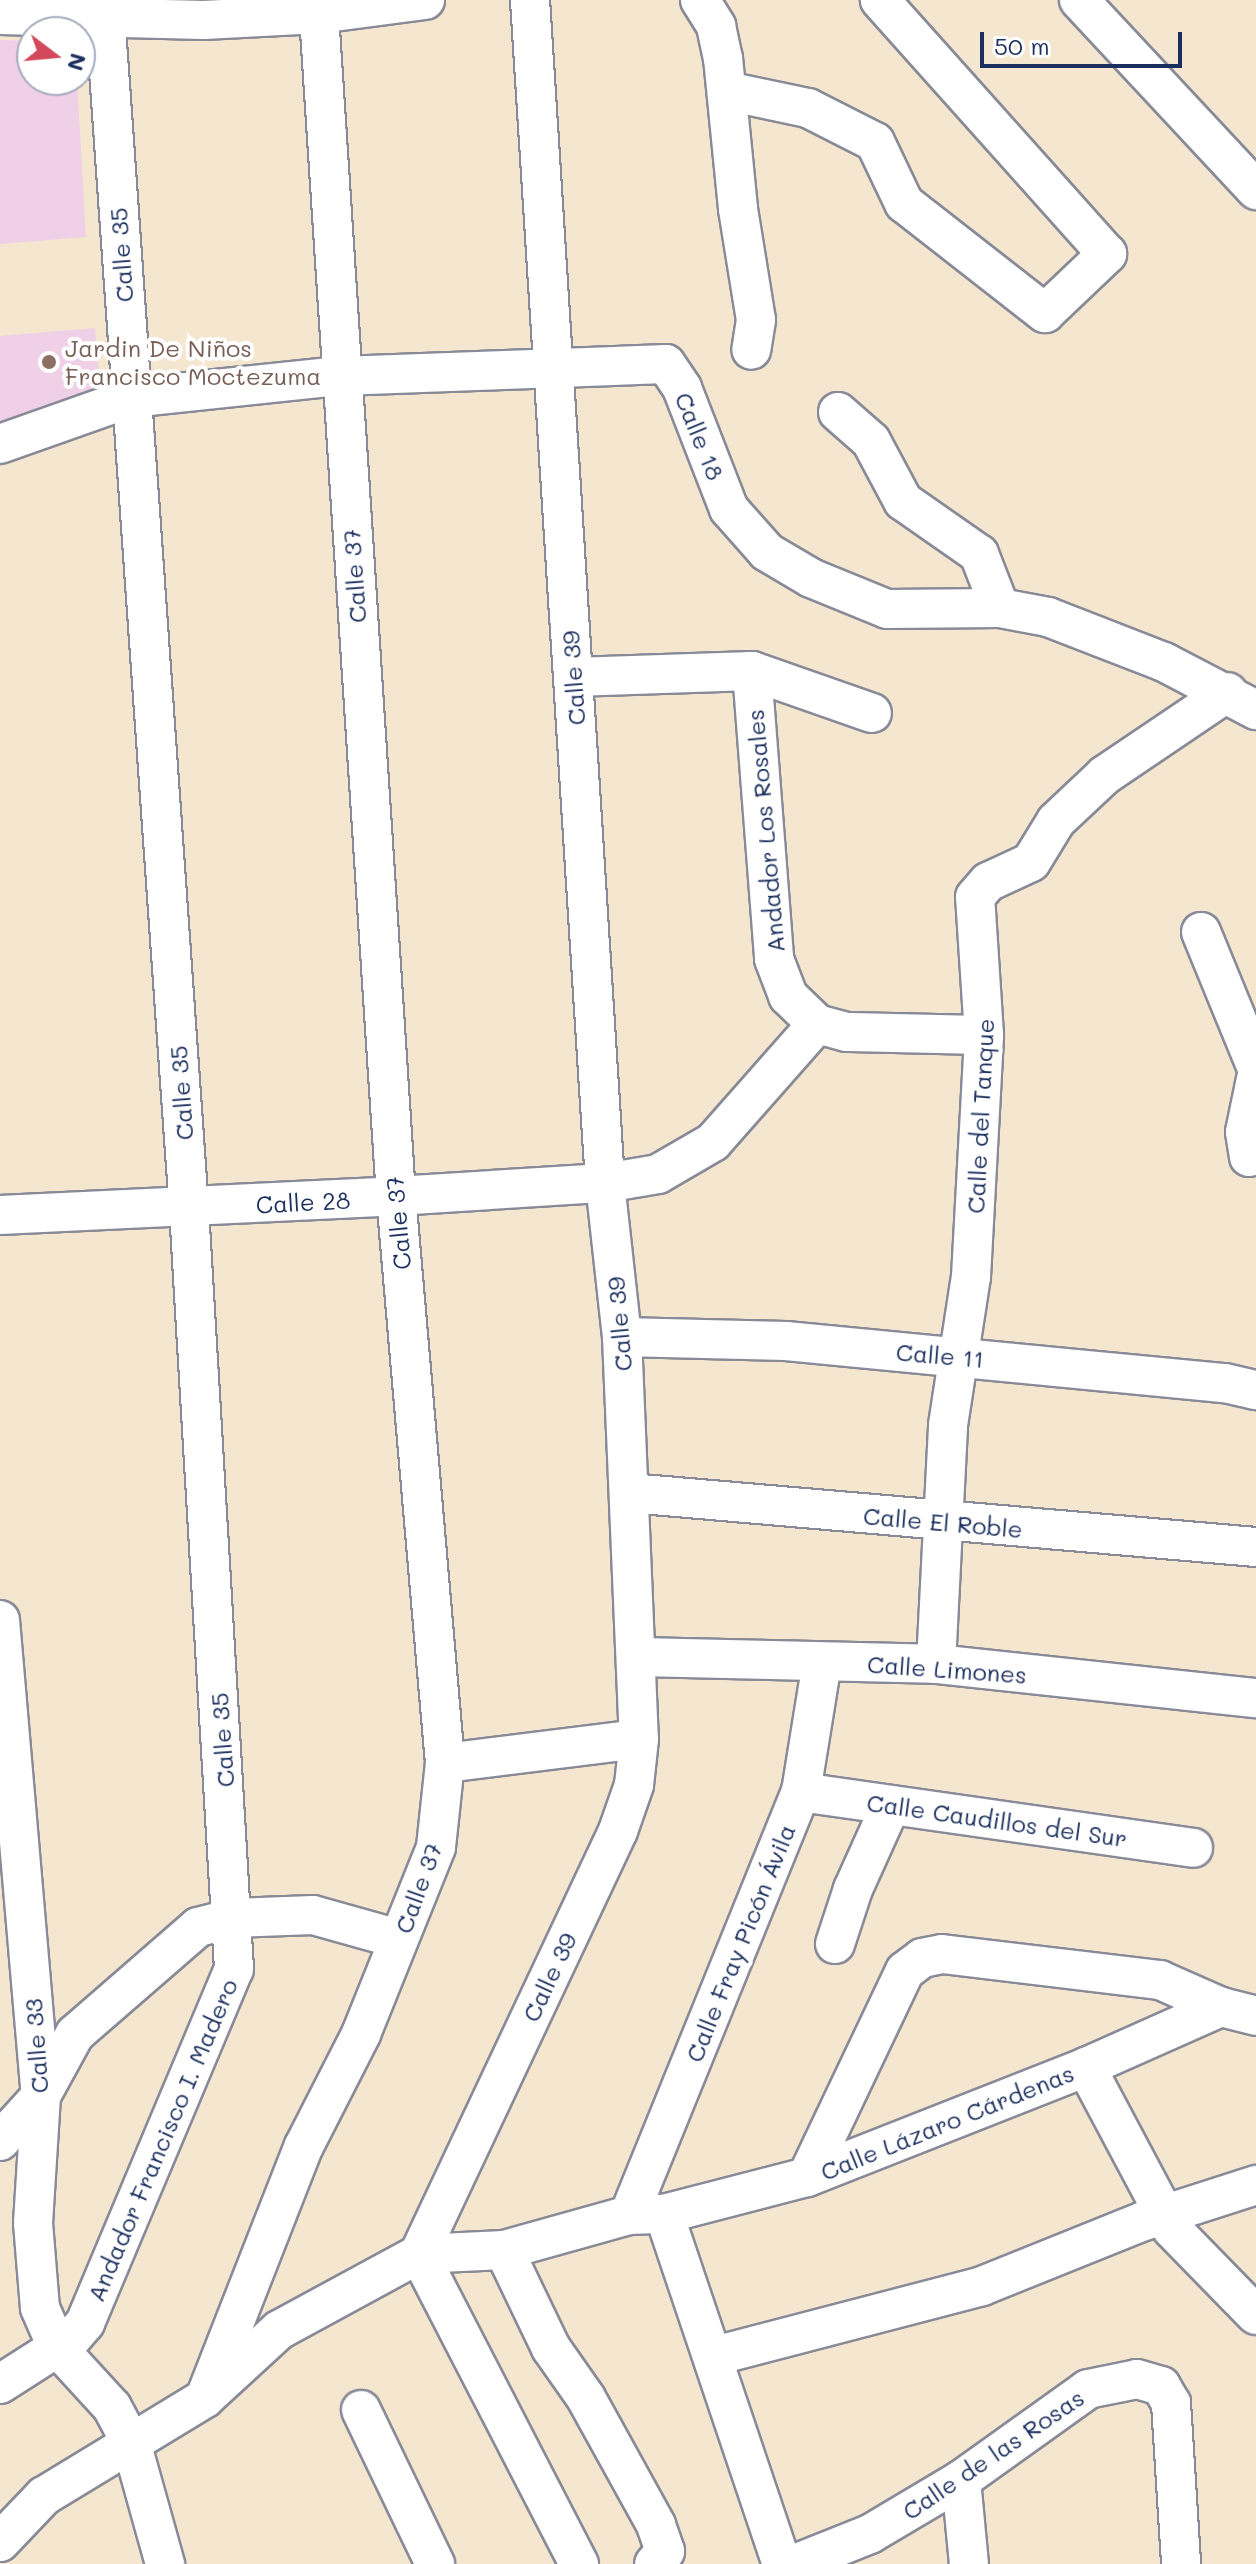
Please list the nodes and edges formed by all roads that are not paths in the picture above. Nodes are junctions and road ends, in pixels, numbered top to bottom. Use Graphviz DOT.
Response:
graph roads {
  1 [pos="425,0"];
  2 [pos="530,0"];
  3 [pos="700,0"];
  4 [pos="880,0"];
  5 [pos="1079,0"];
  6 [pos="318,7"];
  7 [pos="105,10"];
  8 [pos="0,15"];
  9 [pos="727,91"];
  10 [pos="1240,147"];
  11 [pos="1256,190"];
  12 [pos="751,350"];
  13 [pos="552,365"];
  14 [pos="340,376"];
  15 [pos="130,398"];
  16 [pos="838,412"];
  17 [pos="0,444"];
  18 [pos="1000,608"];
  19 [pos="752,671"];
  20 [pos="573,677"];
  21 [pos="1242,701"];
  22 [pos="872,713"];
  23 [pos="1201,932"];
  24 [pos="817,1024"];
  25 [pos="984,1035"];
  26 [pos="1256,1066"];
  27 [pos="1256,1079"];
  28 [pos="1249,1157"];
  29 [pos="605,1183"];
  30 [pos="396,1196"];
  31 [pos="189,1209"];
  32 [pos="0,1215"];
  33 [pos="622,1337"];
  34 [pos="960,1357"];
  35 [pos="1256,1390"];
  36 [pos="630,1493"];
  37 [pos="944,1523"];
  38 [pos="1256,1547"];
  39 [pos="0,1620"];
  40 [pos="637,1657"];
  41 [pos="822,1662"];
  42 [pos="936,1664"];
  43 [pos="1256,1698"];
  44 [pos="639,1739"];
  45 [pos="445,1763"];
  46 [pos="7,1780"];
  47 [pos="801,1792"];
  48 [pos="891,1805"];
  49 [pos="1193,1848"];
  50 [pos="233,1918"];
  51 [pos="399,1939"];
  52 [pos="835,1944"];
  53 [pos="1238,2012"];
  54 [pos="1086,2067"];
  55 [pos="41,2096"];
  56 [pos="0,2141"];
  57 [pos="807,2177"];
  58 [pos="1256,2185"];
  59 [pos="646,2215"];
  60 [pos="1167,2216"];
  61 [pos="504,2250"];
  62 [pos="419,2254"];
  63 [pos="1256,2315"];
  64 [pos="57,2347"];
  65 [pos="714,2356"];
  66 [pos="0,2384"];
  67 [pos="205,2398"];
  68 [pos="361,2410"];
  69 [pos="131,2442"];
  70 [pos="961,2480"];
  71 [pos="0,2542"];
  72 [pos="874,2549"];
  73 [pos="659,2557"];
  74 [pos="165,2564"];
  75 [pos="435,2564"];
  76 [pos="579,2564"];
  77 [pos="782,2564"];
  78 [pos="795,2564"];
  79 [pos="969,2564"];
  80 [pos="1181,2564"];
  1 -- 6 [label="street"];
  2 -- 13 [label="street, Calle 39"];
  3 -- 9 [label="street"];
  4 -- 9 [label="street"];
  5 -- 10 [label="street"];
  6 -- 7 [label="street"];
  6 -- 14 [label="street, Calle 37"];
  7 -- 8 [label="street"];
  7 -- 15 [label="street, Calle 35"];
  9 -- 12 [label="street"];
  10 -- 11 [label="street"];
  13 -- 14 [label="street, Calle 18"];
  13 -- 18 [label="street, Calle 18"];
  13 -- 20 [label="street, Calle 39"];
  14 -- 15 [label="street, Calle 18"];
  14 -- 30 [label="street, Calle 37"];
  15 -- 17 [label="street, Calle 18"];
  15 -- 31 [label="street, Calle 35"];
  16 -- 18 [label="street"];
  18 -- 21 [label="street, Calle 18"];
  19 -- 20 [label="street"];
  19 -- 22 [label="street"];
  19 -- 24 [label="street, Andador Los Rosales"];
  20 -- 29 [label="street, Calle 39"];
  21 -- 25 [label="street, Calle del Tanque"];
  23 -- 26 [label="street"];
  24 -- 25 [label="street"];
  24 -- 29 [label="street, Calle 28"];
  25 -- 34 [label="street, Calle del Tanque"];
  27 -- 28 [label="street"];
  29 -- 30 [label="street, Calle 28"];
  29 -- 33 [label="street, Calle 39"];
  30 -- 31 [label="street, Calle 28"];
  30 -- 45 [label="street, Calle 37"];
  31 -- 32 [label="street, Calle 28"];
  31 -- 50 [label="street, Calle 35"];
  33 -- 34 [label="street, Calle 11"];
  33 -- 36 [label="street, Calle 39"];
  34 -- 35 [label="street, Calle 11"];
  34 -- 37 [label="street, Calle del Tanque"];
  36 -- 37 [label="street, Calle El Roble"];
  36 -- 40 [label="street, Calle 39"];
  37 -- 38 [label="street, Calle El Roble"];
  37 -- 42 [label="street, Calle del Tanque"];
  39 -- 46 [label="street, Calle 33"];
  40 -- 41 [label="street, Calle Limones"];
  40 -- 44 [label="street, Calle 39"];
  41 -- 42 [label="street, Calle Limones"];
  41 -- 47 [label="street, Calle Fray Picón Ávila"];
  42 -- 43 [label="street, Calle Limones"];
  44 -- 45 [label="street"];
  44 -- 62 [label="street, Calle 39"];
  45 -- 51 [label="street, Calle 37"];
  46 -- 55 [label="street, Calle 33"];
  47 -- 48 [label="street, Calle Caudillos del Sur"];
  47 -- 59 [label="street, Calle Fray Picón Ávila"];
  48 -- 49 [label="street, Calle Caudillos del Sur"];
  48 -- 52 [label="street"];
  50 -- 51 [label="street"];
  50 -- 55 [label="street"];
  50 -- 64 [label="street, Andador Francisco I. Madero"];
  51 -- 67 [label="street, Calle 37"];
  53 -- 54 [label="street, Calle Lázaro Cárdenas"];
  53 -- 57 [label="street"];
  54 -- 57 [label="street, Calle Lázaro Cárdenas"];
  54 -- 60 [label="street"];
  55 -- 56 [label="street"];
  55 -- 64 [label="street, Calle 33"];
  57 -- 59 [label="street, Calle Lázaro Cárdenas"];
  58 -- 60 [label="street"];
  59 -- 61 [label="street, Calle Lázaro Cárdenas"];
  59 -- 65 [label="street"];
  60 -- 63 [label="street"];
  60 -- 65 [label="street"];
  61 -- 62 [label="street, Calle Lázaro Cárdenas"];
  61 -- 73 [label="street"];
  62 -- 67 [label="street"];
  62 -- 76 [label="street"];
  64 -- 66 [label="street, Andador Francisco I. Madero"];
  64 -- 69 [label="street, Calle 33"];
  65 -- 77 [label="street"];
  67 -- 69 [label="street"];
  68 -- 75 [label="street"];
  69 -- 71 [label="street"];
  69 -- 74 [label="street, Calle 33"];
  70 -- 72 [label="street, Calle de las Rosas"];
  70 -- 79 [label="street"];
  70 -- 80 [label="street, Calle de las Rosas"];
  72 -- 78 [label="street, Calle de las Rosas"];
}
